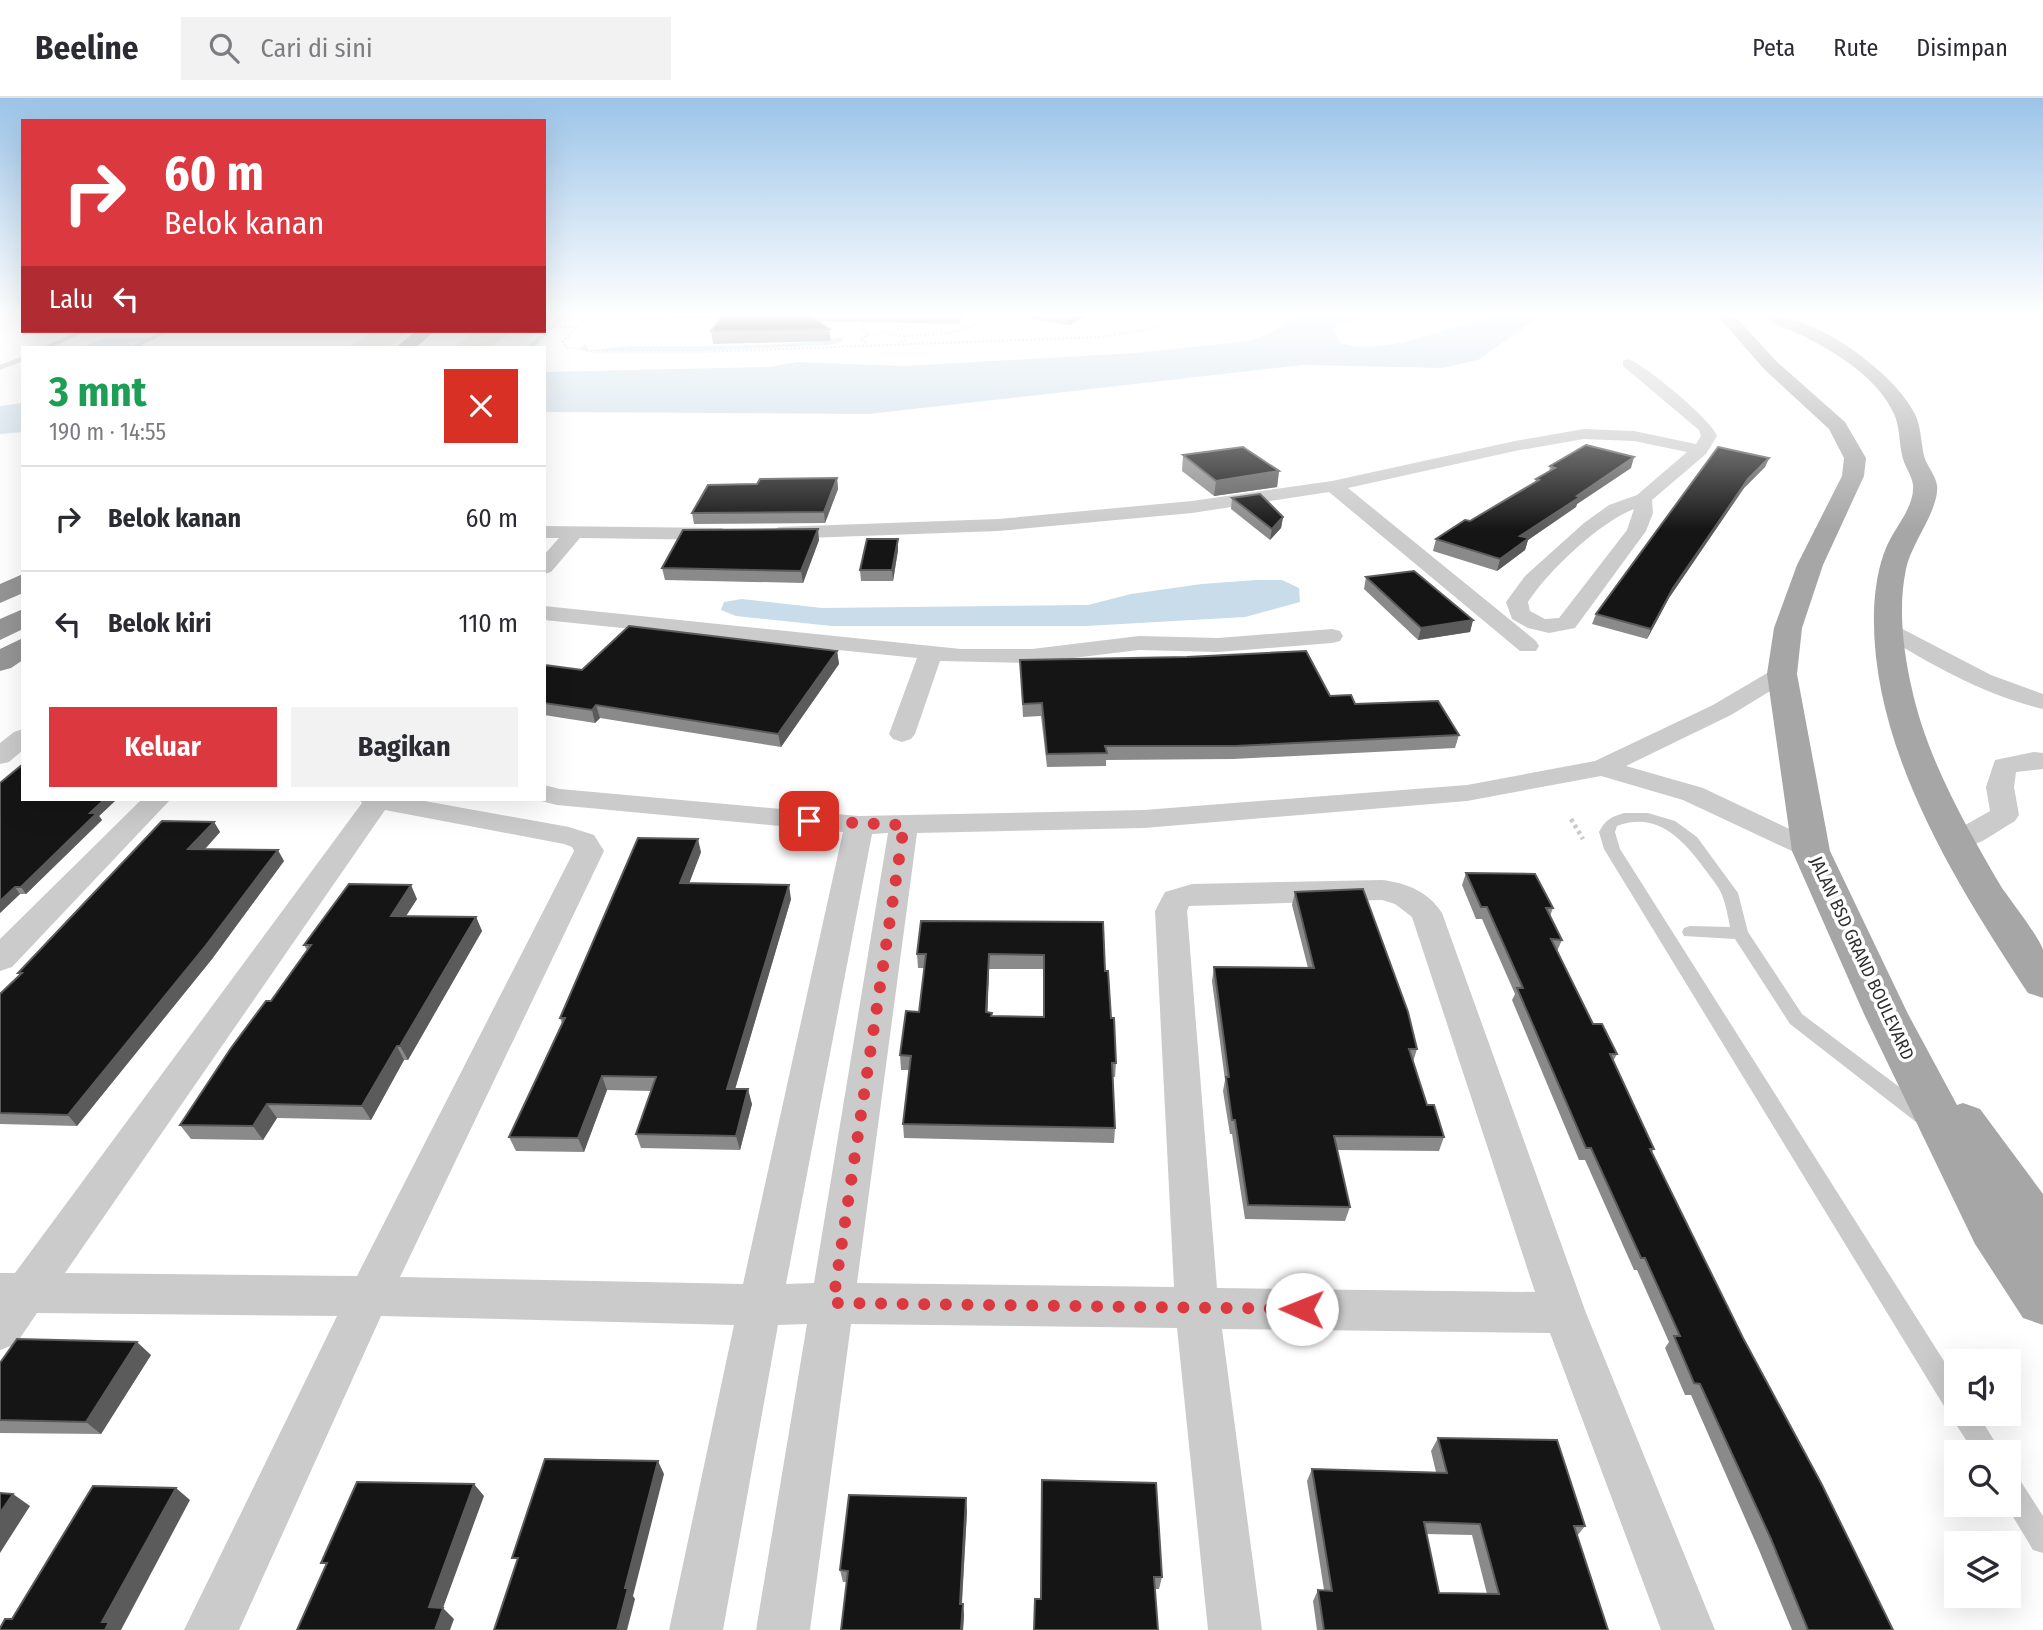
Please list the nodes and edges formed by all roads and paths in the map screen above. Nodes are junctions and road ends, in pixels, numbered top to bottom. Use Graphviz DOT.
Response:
graph roads {
  1 [pos="1658,387"];
  2 [pos="1795,387"];
  3 [pos="1818,387"];
  4 [pos="1863,387"];
  5 [pos="1884,387"];
  6 [pos="1838,426"];
  7 [pos="1700,450"];
  8 [pos="1914,461"];
  9 [pos="1339,490"];
  10 [pos="1643,499"];
  11 [pos="546,532"];
  12 [pos="570,538"];
  13 [pos="735,539"];
  14 [pos="762,539"];
  15 [pos="546,544"];
  16 [pos="546,566"];
  17 [pos="21,583"];
  18 [pos="21,590"];
  19 [pos="0,595"];
  20 [pos="0,602"];
  21 [pos="546,613"];
  22 [pos="21,618"];
  23 [pos="1889,629"];
  24 [pos="0,631"];
  25 [pos="1332,636"];
  26 [pos="1528,646"];
  27 [pos="21,648"];
  28 [pos="930,654"];
  29 [pos="0,662"];
  30 [pos="1782,674"];
  31 [pos="2043,702"];
  32 [pos="902,734"];
  33 [pos="21,739"];
  34 [pos="0,756"];
  35 [pos="2043,761"];
  36 [pos="1602,768"];
  37 [pos="546,794"];
  38 [pos="155,801"];
  39 [pos="375,801"];
  40 [pos="381,801"];
  41 [pos="1571,819"];
  42 [pos="859,825"];
  43 [pos="904,825"];
  44 [pos="1956,842"];
  45 [pos="1589,849"];
  46 [pos="1811,851"];
  47 [pos="1690,932"];
  48 [pos="1740,933"];
  49 [pos="0,959"];
  50 [pos="2043,982"];
  51 [pos="1886,1014"];
  52 [pos="1947,1134"];
  53 [pos="2043,1236"];
  54 [pos="13,1293"];
  55 [pos="369,1296"];
  56 [pos="2043,1299"];
  57 [pos="833,1303"];
  58 [pos="760,1305"];
  59 [pos="1197,1307"];
  60 [pos="1564,1313"];
  61 [pos="0,1329"];
  62 [pos="1944,1383"];
  63 [pos="2021,1505"];
  64 [pos="2043,1540"];
  65 [pos="211,1630"];
  66 [pos="696,1630"];
  67 [pos="782,1630"];
  68 [pos="1235,1630"];
  69 [pos="1688,1630"];
  1 -- 7 [label="street"];
  2 -- 6 [label="main road, JALAN BSD GRAND BOULEVARD"];
  3 -- 6 [label="main road"];
  4 -- 8 [label="main road"];
  5 -- 8 [label="main road"];
  6 -- 30 [label="main road, JALAN BSD GRAND BOULEVARD"];
  7 -- 9 [label="street"];
  7 -- 10 [label="street"];
  8 -- 23 [label="main road"];
  9 -- 14 [label="street"];
  9 -- 26 [label="street"];
  10 -- 10 [label="street"];
  11 -- 12 [label="street"];
  12 -- 13 [label="street"];
  12 -- 15 [label="street"];
  12 -- 16 [label="street"];
  17 -- 19 [label="highway"];
  18 -- 20 [label="highway"];
  21 -- 28 [label="street"];
  22 -- 24 [label="highway"];
  23 -- 31 [label="street"];
  23 -- 44 [label="main road"];
  25 -- 28 [label="street"];
  27 -- 29 [label="highway"];
  28 -- 32 [label="street"];
  30 -- 36 [label="street"];
  30 -- 46 [label="main road, JALAN BSD GRAND BOULEVARD"];
  33 -- 34 [label="street"];
  35 -- 44 [label="street"];
  36 -- 43 [label="street"];
  36 -- 46 [label="street"];
  37 -- 42 [label="street"];
  38 -- 49 [label="street"];
  39 -- 54 [label="street"];
  40 -- 55 [label="street"];
  41 -- 45 [label="path"];
  42 -- 43 [label="street"];
  42 -- 58 [label="street"];
  43 -- 57 [label="street"];
  44 -- 50 [label="main road"];
  46 -- 51 [label="main road, JALAN BSD GRAND BOULEVARD"];
  47 -- 48 [label="lane"];
  48 -- 52 [label="lane"];
  48 -- 62 [label="lane"];
  51 -- 52 [label="main road, JALAN BSD GRAND BOULEVARD"];
  51 -- 53 [label="main road"];
  52 -- 56 [label="main road, JALAN BSD GRAND BOULEVARD"];
  54 -- 55 [label="street"];
  54 -- 61 [label="street"];
  55 -- 58 [label="street"];
  55 -- 65 [label="street"];
  57 -- 58 [label="street"];
  57 -- 59 [label="street"];
  57 -- 67 [label="street"];
  58 -- 66 [label="street"];
  59 -- 60 [label="street"];
  59 -- 60 [label="street"];
  59 -- 68 [label="street"];
  60 -- 69 [label="street"];
  63 -- 64 [label="lane"];
}
